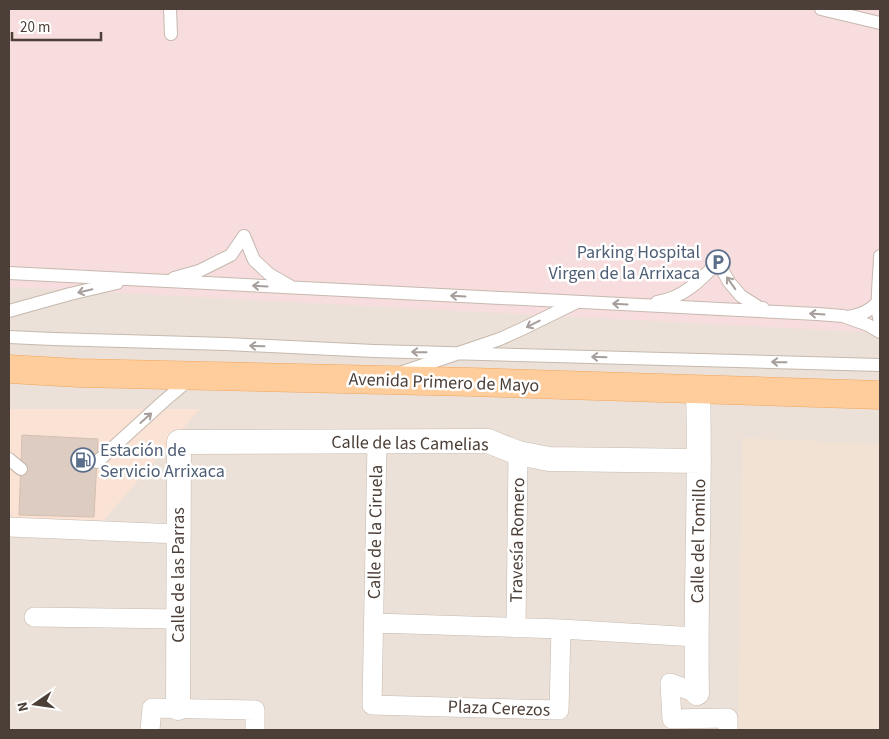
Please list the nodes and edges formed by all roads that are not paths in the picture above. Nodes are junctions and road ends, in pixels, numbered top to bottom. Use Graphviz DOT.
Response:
graph roads {
  1 [pos="170,9"];
  2 [pos="821,9"];
  3 [pos="880,23"];
  4 [pos="171,34"];
  5 [pos="880,256"];
  6 [pos="11,274"];
  7 [pos="132,280"];
  8 [pos="160,281"];
  9 [pos="293,287"];
  10 [pos="577,302"];
  11 [pos="878,302"];
  12 [pos="640,305"];
  13 [pos="9,311"];
  14 [pos="780,312"];
  15 [pos="847,318"];
  16 [pos="880,320"];
  17 [pos="880,332"];
  18 [pos="9,337"];
  19 [pos="460,353"];
  20 [pos="880,365"];
  21 [pos="9,369"];
  22 [pos="195,375"];
  23 [pos="378,380"];
  24 [pos="698,389"];
  25 [pos="880,395"];
  26 [pos="178,442"];
  27 [pos="377,442"];
  28 [pos="518,453"];
  29 [pos="9,459"];
  30 [pos="699,461"];
  31 [pos="97,462"];
  32 [pos="21,469"];
  33 [pos="9,527"];
  34 [pos="179,534"];
  35 [pos="34,617"];
  36 [pos="178,619"];
  37 [pos="374,623"];
  38 [pos="516,628"];
  39 [pos="561,629"];
  40 [pos="696,637"];
  41 [pos="697,693"];
  42 [pos="178,708"];
  43 [pos="672,724"];
  44 [pos="150,730"];
  45 [pos="254,730"];
  46 [pos="728,730"];
  1 -- 4 [label="lane"];
  2 -- 3 [label="lane"];
  5 -- 11 [label="lane"];
  6 -- 7 [label="lane"];
  7 -- 8 [label="lane"];
  7 -- 13 [label="lane, one-way"];
  9 -- 8 [label="lane, one-way"];
  8 -- 9 [label="lane"];
  10 -- 9 [label="lane, one-way"];
  12 -- 10 [label="lane, one-way"];
  10 -- 19 [label="lane, one-way"];
  11 -- 15 [label="lane"];
  11 -- 16 [label="lane"];
  12 -- 14 [label="lane"];
  14 -- 12 [label="lane, one-way"];
  15 -- 14 [label="lane, one-way"];
  15 -- 17 [label="lane"];
  19 -- 18 [label="lane, one-way"];
  20 -- 19 [label="lane, one-way"];
  19 -- 23 [label="lane"];
  21 -- 22 [label="main road, Avenida Primero de Mayo"];
  22 -- 23 [label="main road, Avenida Primero de Mayo"];
  31 -- 22 [label="lane, one-way"];
  23 -- 24 [label="main road, Avenida Primero de Mayo"];
  24 -- 25 [label="main road, Avenida Primero de Mayo"];
  24 -- 30 [label="street, Calle del Tomillo"];
  26 -- 27 [label="street, Calle de las Camelias"];
  26 -- 34 [label="street, Calle de las Parras"];
  27 -- 28 [label="street, Calle de las Camelias"];
  27 -- 37 [label="street, Calle de la Ciruela"];
  28 -- 30 [label="street, Calle de las Camelias"];
  28 -- 38 [label="street, Travesía Romero"];
  29 -- 32 [label="lane"];
  30 -- 40 [label="street, Calle del Tomillo"];
  33 -- 34 [label="street"];
  34 -- 36 [label="street, Calle de las Parras"];
  35 -- 36 [label="street"];
  36 -- 42 [label="street, Calle de las Parras"];
  37 -- 38 [label="street"];
  37 -- 39 [label="street, Plaza Cerezos"];
  38 -- 39 [label="street"];
  39 -- 40 [label="street"];
  40 -- 41 [label="street, Calle del Tomillo"];
  41 -- 43 [label="street"];
  42 -- 44 [label="street"];
  42 -- 45 [label="street"];
  43 -- 46 [label="street"];
}
